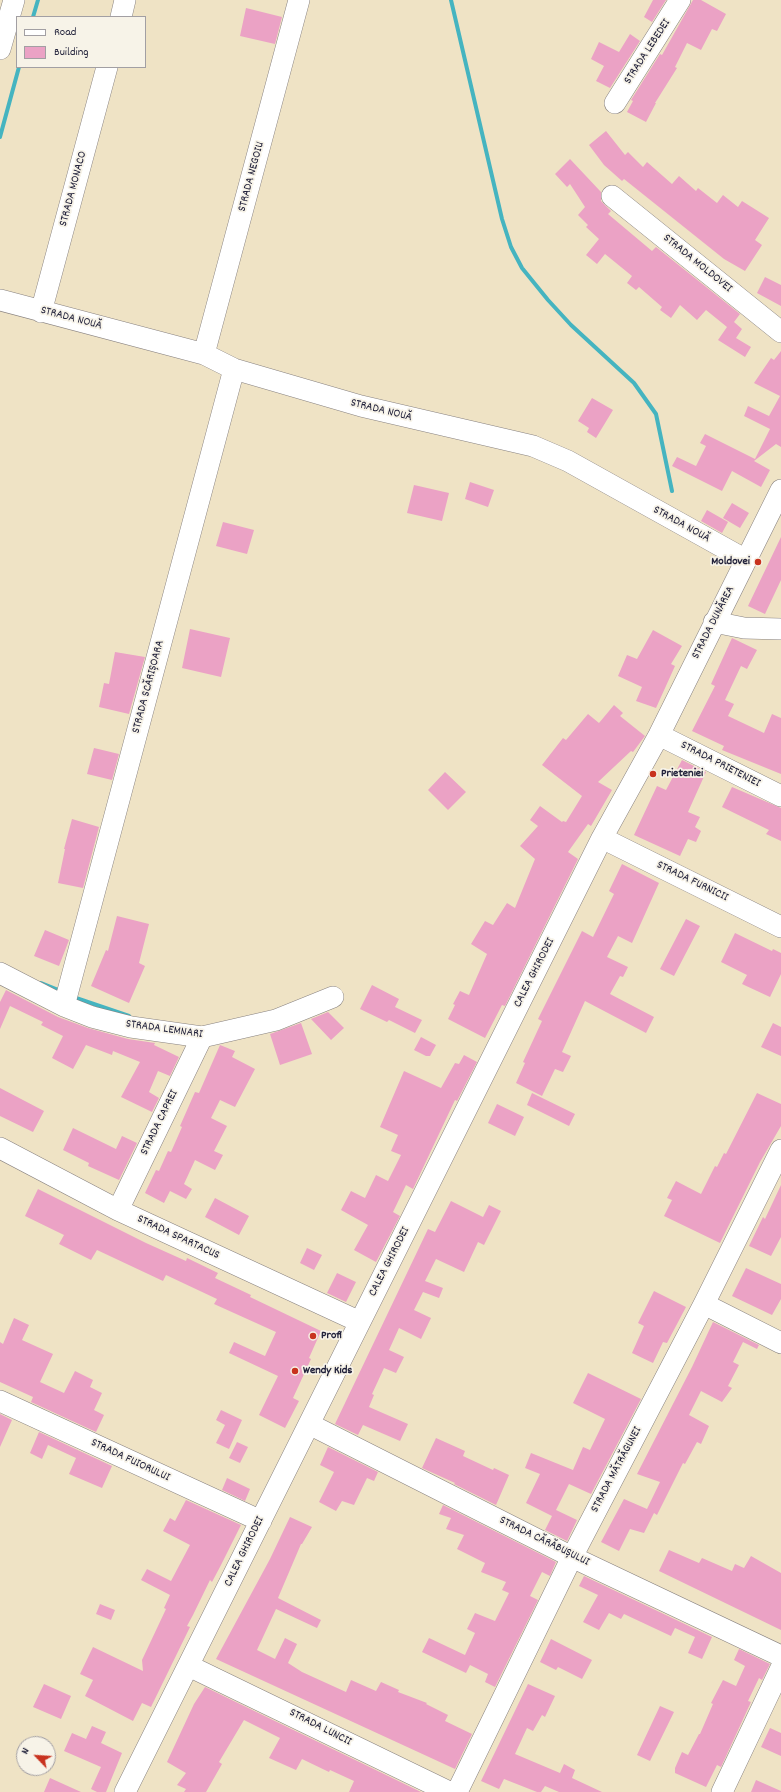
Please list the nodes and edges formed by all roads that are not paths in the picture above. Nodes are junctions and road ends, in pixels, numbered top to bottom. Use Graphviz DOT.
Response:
graph roads {
  1 [pos="14,0"];
  2 [pos="125,0"];
  3 [pos="299,0"];
  4 [pos="680,0"];
  5 [pos="121,16"];
  6 [pos="0,49"];
  7 [pos="107,68"];
  8 [pos="615,103"];
  9 [pos="612,196"];
  10 [pos="0,300"];
  11 [pos="41,312"];
  12 [pos="781,332"];
  13 [pos="204,354"];
  14 [pos="234,369"];
  15 [pos="781,490"];
  16 [pos="746,560"];
  17 [pos="714,622"];
  18 [pos="781,629"];
  19 [pos="659,734"];
  20 [pos="781,796"];
  21 [pos="602,838"];
  22 [pos="781,927"];
  23 [pos="0,973"];
  24 [pos="333,997"];
  25 [pos="64,1006"];
  26 [pos="202,1037"];
  27 [pos="0,1148"];
  28 [pos="781,1150"];
  29 [pos="118,1210"];
  30 [pos="704,1304"];
  31 [pos="360,1322"];
  32 [pos="781,1343"];
  33 [pos="0,1401"];
  34 [pos="309,1424"];
  35 [pos="261,1520"];
  36 [pos="572,1557"];
  37 [pos="781,1656"];
  38 [pos="189,1666"];
  39 [pos="781,1668"];
  40 [pos="125,1792"];
  41 [pos="449,1792"];
  42 [pos="457,1792"];
  43 [pos="722,1792"];
  1 -- 6 [label="street"];
  2 -- 5 [label="street"];
  3 -- 13 [label="street, STRADA NEGOIU"];
  4 -- 8 [label="street, STRADA LEBEDEI"];
  7 -- 11 [label="street, STRADA MONACO"];
  9 -- 12 [label="street, STRADA MOLDOVEI"];
  10 -- 11 [label="street, STRADA NOUĂ"];
  11 -- 13 [label="street, STRADA NOUĂ"];
  13 -- 14 [label="street, STRADA NOUĂ"];
  14 -- 16 [label="street, STRADA NOUĂ"];
  14 -- 25 [label="street, STRADA SCĂRIȘOARA"];
  15 -- 16 [label="street, STRADA DUNĂREA"];
  16 -- 17 [label="street, STRADA DUNĂREA"];
  17 -- 18 [label="street"];
  17 -- 19 [label="street, STRADA DUNĂREA"];
  19 -- 20 [label="street, STRADA PRIETENIEI"];
  19 -- 21 [label="street, CALEA GHIRODEI"];
  21 -- 22 [label="street, STRADA FURNICII"];
  21 -- 31 [label="street, CALEA GHIRODEI"];
  23 -- 25 [label="street, STRADA LEMNARI"];
  24 -- 26 [label="street, STRADA LEMNARI"];
  25 -- 26 [label="street, STRADA LEMNARI"];
  26 -- 29 [label="street, STRADA CAPREI"];
  27 -- 29 [label="street, STRADA SPARTACUS"];
  28 -- 30 [label="street, STRADA MĂTRĂGUNEI"];
  29 -- 31 [label="street, STRADA SPARTACUS"];
  30 -- 32 [label="street"];
  30 -- 36 [label="street, STRADA MĂTRĂGUNEI"];
  31 -- 34 [label="street, CALEA GHIRODEI"];
  33 -- 35 [label="street, STRADA FUIORULUI"];
  34 -- 35 [label="street, CALEA GHIRODEI"];
  34 -- 36 [label="street, STRADA CĂRĂBUȘULUI"];
  35 -- 38 [label="street, CALEA GHIRODEI"];
  36 -- 37 [label="street, STRADA CĂRĂBUȘULUI"];
  36 -- 42 [label="street, STRADA MĂTRĂGUNEI"];
  38 -- 40 [label="street, CALEA GHIRODEI"];
  38 -- 41 [label="street, STRADA LUNCII"];
  39 -- 43 [label="street"];
}
